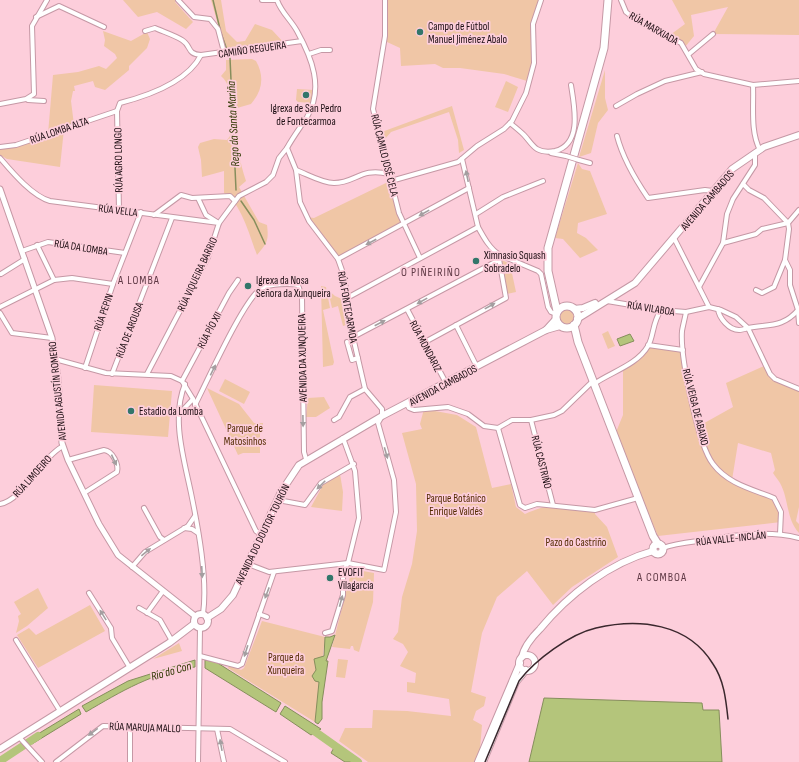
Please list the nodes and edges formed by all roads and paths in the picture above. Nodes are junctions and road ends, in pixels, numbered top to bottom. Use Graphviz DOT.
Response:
graph roads {
  1 [pos="47,0"];
  2 [pos="178,0"];
  3 [pos="262,0"];
  4 [pos="277,0"];
  5 [pos="384,0"];
  6 [pos="541,0"];
  7 [pos="608,0"];
  8 [pos="621,0"];
  9 [pos="36,17"];
  10 [pos="104,27"];
  11 [pos="145,30"];
  12 [pos="713,34"];
  13 [pos="302,41"];
  14 [pos="330,50"];
  15 [pos="224,52"];
  16 [pos="309,54"];
  17 [pos="689,54"];
  18 [pos="201,55"];
  19 [pos="702,72"];
  20 [pos="799,81"];
  21 [pos="571,85"];
  22 [pos="753,85"];
  23 [pos="26,100"];
  24 [pos="44,101"];
  25 [pos="0,104"];
  26 [pos="616,106"];
  27 [pos="117,111"];
  28 [pos="510,123"];
  29 [pos="799,135"];
  30 [pos="617,136"];
  31 [pos="0,147"];
  32 [pos="287,148"];
  33 [pos="548,152"];
  34 [pos="757,152"];
  35 [pos="0,158"];
  36 [pos="462,159"];
  37 [pos="590,163"];
  38 [pos="296,170"];
  39 [pos="389,174"];
  40 [pos="391,181"];
  41 [pos="542,181"];
  42 [pos="743,184"];
  43 [pos="469,188"];
  44 [pos="0,189"];
  45 [pos="713,191"];
  46 [pos="198,198"];
  47 [pos="235,201"];
  48 [pos="119,210"];
  49 [pos="799,210"];
  50 [pos="141,212"];
  51 [pos="476,214"];
  52 [pos="154,215"];
  53 [pos="172,218"];
  54 [pos="219,223"];
  55 [pos="788,223"];
  56 [pos="404,225"];
  57 [pos="478,227"];
  58 [pos="674,238"];
  59 [pos="723,243"];
  60 [pos="37,245"];
  61 [pos="22,251"];
  62 [pos="125,253"];
  63 [pos="420,258"];
  64 [pos="499,258"];
  65 [pos="25,259"];
  66 [pos="338,259"];
  67 [pos="785,260"];
  68 [pos="647,270"];
  69 [pos="1,274"];
  70 [pos="54,280"];
  71 [pos="238,280"];
  72 [pos="113,284"];
  73 [pos="550,284"];
  74 [pos="699,287"];
  75 [pos="36,288"];
  76 [pos="756,290"];
  77 [pos="347,298"];
  78 [pos="608,301"];
  79 [pos="566,306"];
  80 [pos="0,307"];
  81 [pos="709,307"];
  82 [pos="407,309"];
  83 [pos="574,309"];
  84 [pos="718,309"];
  85 [pos="661,310"];
  86 [pos="799,310"];
  87 [pos="686,312"];
  88 [pos="0,313"];
  89 [pos="559,319"];
  90 [pos="576,322"];
  91 [pos="799,323"];
  92 [pos="456,325"];
  93 [pos="748,328"];
  94 [pos="353,337"];
  95 [pos="52,338"];
  96 [pos="348,342"];
  97 [pos="425,342"];
  98 [pos="578,342"];
  99 [pos="648,346"];
  100 [pos="683,350"];
  101 [pos="358,358"];
  102 [pos="56,359"];
  103 [pos="477,366"];
  104 [pos="85,368"];
  105 [pos="112,374"];
  106 [pos="148,374"];
  107 [pos="593,382"];
  108 [pos="184,383"];
  109 [pos="446,383"];
  110 [pos="365,389"];
  111 [pos="799,389"];
  112 [pos="193,399"];
  113 [pos="407,404"];
  114 [pos="195,405"];
  115 [pos="180,413"];
  116 [pos="382,416"];
  117 [pos="334,420"];
  118 [pos="531,420"];
  119 [pos="498,428"];
  120 [pos="343,438"];
  121 [pos="63,446"];
  122 [pos="306,459"];
  123 [pos="68,460"];
  124 [pos="354,464"];
  125 [pos="84,493"];
  126 [pos="638,498"];
  127 [pos="278,500"];
  128 [pos="0,504"];
  129 [pos="553,505"];
  130 [pos="144,508"];
  131 [pos="195,516"];
  132 [pos="184,528"];
  133 [pos="199,533"];
  134 [pos="780,534"];
  135 [pos="262,535"];
  136 [pos="799,538"];
  137 [pos="164,540"];
  138 [pos="657,547"];
  139 [pos="348,563"];
  140 [pos="248,564"];
  141 [pos="132,567"];
  142 [pos="274,572"];
  143 [pos="163,591"];
  144 [pos="90,593"];
  145 [pos="139,608"];
  146 [pos="147,613"];
  147 [pos="259,614"];
  148 [pos="195,616"];
  149 [pos="205,616"];
  150 [pos="267,617"];
  151 [pos="194,624"];
  152 [pos="200,629"];
  153 [pos="325,633"];
  154 [pos="532,639"];
  155 [pos="16,640"];
  156 [pos="172,641"];
  157 [pos="530,656"];
  158 [pos="200,657"];
  159 [pos="521,660"];
  160 [pos="130,668"];
  161 [pos="526,670"];
  162 [pos="60,711"];
  163 [pos="130,726"];
  164 [pos="199,728"];
  165 [pos="218,729"];
  166 [pos="19,737"];
  167 [pos="0,749"];
  168 [pos="42,762"];
  169 [pos="56,762"];
  170 [pos="130,762"];
  171 [pos="198,762"];
  172 [pos="224,762"];
  173 [pos="285,762"];
  174 [pos="478,762"];
  175 [pos="483,762"];
  1 -- 9 [label="street"];
  2 -- 15 [label="street"];
  3 -- 4 [label="street"];
  4 -- 13 [label="street"];
  5 -- 39 [label="street, RÚA CAMILO JOSÉ CELA"];
  6 -- 28 [label="street"];
  7 -- 73 [label="highway"];
  8 -- 17 [label="street, RÚA MARXIADA"];
  9 -- 10 [label="street"];
  9 -- 23 [label="street"];
  11 -- 18 [label="street"];
  12 -- 17 [label="street, RÚA MARXIADA"];
  13 -- 15 [label="street, CAMIÑO REGUEIRA"];
  13 -- 16 [label="street"];
  14 -- 16 [label="street"];
  15 -- 18 [label="street, CAMIÑO REGUEIRA"];
  16 -- 32 [label="street"];
  17 -- 19 [label="street, RÚA MARXIADA"];
  18 -- 27 [label="street"];
  19 -- 22 [label="street"];
  19 -- 26 [label="street"];
  20 -- 22 [label="street"];
  21 -- 33 [label="street"];
  22 -- 34 [label="street"];
  23 -- 24 [label="street"];
  23 -- 25 [label="street"];
  27 -- 31 [label="street, RÚA LOMBA ALTA"];
  27 -- 48 [label="street, RÚA AGRO LONGO"];
  28 -- 33 [label="street"];
  28 -- 36 [label="street"];
  29 -- 34 [label="main road, AVENIDA CAMBADOS"];
  30 -- 45 [label="street"];
  32 -- 38 [label="street, RÚA FONTECARMOA"];
  32 -- 47 [label="street, RÚA VIQUEIRA BARRIO"];
  33 -- 37 [label="street, bridge"];
  34 -- 42 [label="street"];
  34 -- 45 [label="main road, AVENIDA CAMBADOS"];
  35 -- 48 [label="street, RÚA VELLA"];
  36 -- 40 [label="street"];
  43 -- 36 [label="street, one-way"];
  38 -- 39 [label="street"];
  38 -- 66 [label="street, RÚA FONTECARMOA"];
  39 -- 40 [label="street, RÚA CAMILO JOSÉ CELA"];
  40 -- 56 [label="street, RÚA CAMILO JOSÉ CELA"];
  41 -- 51 [label="street"];
  42 -- 55 [label="street"];
  42 -- 59 [label="street"];
  43 -- 51 [label="street"];
  43 -- 56 [label="street, one-way"];
  44 -- 61 [label="street, AVENIDA AGUSTÍN ROMERO"];
  45 -- 58 [label="main road, AVENIDA CAMBADOS"];
  46 -- 47 [label="street"];
  46 -- 52 [label="street"];
  46 -- 54 [label="street"];
  47 -- 54 [label="street, RÚA VIQUEIRA BARRIO"];
  48 -- 50 [label="street, RÚA VELLA"];
  49 -- 55 [label="street"];
  50 -- 52 [label="street, RÚA VELLA"];
  50 -- 62 [label="street, RÚA PEPIN"];
  51 -- 57 [label="street"];
  52 -- 53 [label="street, RÚA VELLA"];
  53 -- 54 [label="street, RÚA VELLA"];
  53 -- 105 [label="street, RÚA DE AROUSA"];
  54 -- 106 [label="street, RÚA VIQUEIRA BARRIO"];
  55 -- 59 [label="street"];
  55 -- 67 [label="street"];
  56 -- 63 [label="street, RÚA CAMILO JOSÉ CELA"];
  56 -- 66 [label="street, one-way"];
  57 -- 63 [label="street"];
  57 -- 64 [label="street"];
  58 -- 68 [label="main road, AVENIDA CAMBADOS"];
  58 -- 74 [label="street"];
  59 -- 74 [label="street"];
  60 -- 61 [label="street, RÚA DA LOMBA"];
  60 -- 62 [label="street, RÚA DA LOMBA"];
  60 -- 70 [label="street, RÚA DA LOMBA"];
  61 -- 65 [label="street, AVENIDA AGUSTÍN ROMERO"];
  62 -- 72 [label="street, RÚA PEPIN"];
  63 -- 77 [label="street"];
  64 -- 82 [label="street, one-way"];
  64 -- 89 [label="street"];
  92 -- 64 [label="street, one-way"];
  65 -- 69 [label="street"];
  65 -- 75 [label="street, AVENIDA AGUSTÍN ROMERO"];
  66 -- 77 [label="street, RÚA FONTECARMOA"];
  67 -- 76 [label="street"];
  67 -- 86 [label="street"];
  68 -- 78 [label="main road"];
  68 -- 83 [label="main road"];
  70 -- 72 [label="street"];
  70 -- 75 [label="street"];
  71 -- 108 [label="street, RÚA PÍO XII"];
  72 -- 104 [label="street, RÚA PEPIN"];
  73 -- 79 [label="highway"];
  73 -- 89 [label="highway"];
  74 -- 81 [label="street"];
  75 -- 80 [label="street"];
  75 -- 95 [label="street, AVENIDA AGUSTÍN ROMERO"];
  77 -- 94 [label="street, RÚA FONTECARMOA"];
  78 -- 85 [label="street, RÚA VILABOA"];
  78 -- 90 [label="main road"];
  79 -- 83 [label="highway"];
  79 -- 89 [label="highway"];
  81 -- 84 [label="street, RÚA VILABOA"];
  81 -- 87 [label="street, RÚA VILABOA"];
  94 -- 82 [label="street, one-way"];
  82 -- 97 [label="street, RÚA MONDARIZ"];
  83 -- 90 [label="highway"];
  84 -- 93 [label="street, RÚA VILABOA"];
  84 -- 93 [label="street"];
  85 -- 87 [label="street, RÚA VILABOA"];
  85 -- 99 [label="street"];
  86 -- 91 [label="street"];
  86 -- 93 [label="street"];
  87 -- 100 [label="street, RÚA VEIGA DE ABAIXO"];
  88 -- 95 [label="street"];
  89 -- 90 [label="highway"];
  89 -- 98 [label="highway"];
  89 -- 103 [label="main road, AVENIDA CAMBADOS"];
  90 -- 98 [label="highway"];
  92 -- 97 [label="street"];
  92 -- 103 [label="street"];
  93 -- 111 [label="street"];
  94 -- 101 [label="street, RÚA FONTECARMOA"];
  95 -- 102 [label="street, AVENIDA AGUSTÍN ROMERO"];
  96 -- 101 [label="street"];
  97 -- 109 [label="street, RÚA MONDARIZ"];
  98 -- 107 [label="highway"];
  99 -- 100 [label="street"];
  99 -- 107 [label="street"];
  100 -- 134 [label="street, RÚA VEIGA DE ABAIXO"];
  101 -- 110 [label="street, RÚA FONTECARMOA"];
  102 -- 104 [label="street"];
  102 -- 121 [label="street, AVENIDA AGUSTÍN ROMERO"];
  103 -- 109 [label="main road, AVENIDA CAMBADOS"];
  104 -- 105 [label="street"];
  105 -- 106 [label="street"];
  106 -- 108 [label="street"];
  107 -- 118 [label="street"];
  107 -- 126 [label="highway"];
  108 -- 112 [label="street"];
  108 -- 115 [label="street, RÚA PÍO XII"];
  109 -- 113 [label="main road, AVENIDA CAMBADOS"];
  110 -- 116 [label="street, RÚA FONTECARMOA"];
  110 -- 117 [label="street"];
  112 -- 114 [label="street"];
  112 -- 115 [label="street"];
  113 -- 116 [label="main road, AVENIDA CAMBADOS"];
  113 -- 119 [label="street"];
  114 -- 122 [label="street, AVENIDA DA XUNQUEIRA, one-way"];
  114 -- 135 [label="street"];
  115 -- 131 [label="street, RÚA PÍO XII"];
  116 -- 120 [label="main road, AVENIDA DO DOUTOR TOURÓN"];
  116 -- 139 [label="street, one-way"];
  118 -- 119 [label="street"];
  118 -- 129 [label="street, RÚA CASTRIÑO"];
  119 -- 129 [label="street"];
  120 -- 122 [label="main road, AVENIDA DO DOUTOR TOURÓN"];
  120 -- 124 [label="street"];
  121 -- 123 [label="street, AVENIDA AGUSTÍN ROMERO"];
  121 -- 128 [label="street, RÚA LIMOEIRO"];
  122 -- 127 [label="main road, AVENIDA DO DOUTOR TOURÓN"];
  123 -- 125 [label="street, AVENIDA AGUSTÍN ROMERO"];
  123 -- 125 [label="street, one-way"];
  124 -- 127 [label="street, one-way"];
  124 -- 139 [label="street"];
  125 -- 141 [label="street, AVENIDA AGUSTÍN ROMERO"];
  126 -- 129 [label="street"];
  126 -- 138 [label="highway"];
  127 -- 135 [label="main road, AVENIDA DO DOUTOR TOURÓN"];
  130 -- 137 [label="street"];
  131 -- 132 [label="street"];
  131 -- 133 [label="street, RÚA PÍO XII"];
  132 -- 133 [label="street"];
  132 -- 137 [label="street"];
  133 -- 149 [label="street, RÚA PÍO XII, one-way"];
  134 -- 136 [label="street, RÚA VALLE-INCLÁN"];
  134 -- 138 [label="street, RÚA VALLE-INCLÁN"];
  135 -- 140 [label="main road, AVENIDA DO DOUTOR TOURÓN"];
  141 -- 137 [label="street, one-way"];
  138 -- 154 [label="main road, RÚA VALLE-INCLÁN"];
  139 -- 142 [label="street"];
  153 -- 139 [label="street, one-way"];
  140 -- 142 [label="street"];
  140 -- 149 [label="main road, AVENIDA DO DOUTOR TOURÓN"];
  141 -- 143 [label="street, AVENIDA AGUSTÍN ROMERO"];
  142 -- 147 [label="street, one-way"];
  143 -- 146 [label="street"];
  143 -- 148 [label="street, AVENIDA AGUSTÍN ROMERO"];
  160 -- 144 [label="street, one-way"];
  145 -- 146 [label="street"];
  146 -- 156 [label="street"];
  147 -- 150 [label="street"];
  147 -- 158 [label="street, one-way"];
  148 -- 149 [label="main road"];
  148 -- 151 [label="main road"];
  149 -- 152 [label="main road"];
  151 -- 152 [label="main road"];
  151 -- 156 [label="main road"];
  152 -- 158 [label="street"];
  154 -- 157 [label="main road"];
  154 -- 159 [label="main road, RÚA VALLE-INCLÁN"];
  155 -- 162 [label="street"];
  156 -- 160 [label="main road"];
  157 -- 159 [label="main road"];
  157 -- 161 [label="main road"];
  158 -- 164 [label="street"];
  159 -- 161 [label="main road"];
  159 -- 174 [label="main road, RÚA VALLE-INCLÁN"];
  160 -- 162 [label="main road"];
  161 -- 175 [label="main road"];
  162 -- 166 [label="main road"];
  163 -- 164 [label="street, RÚA MARUJA MALLO"];
  163 -- 169 [label="street, RÚA MARUJA MALLO, one-way"];
  163 -- 170 [label="street"];
  164 -- 165 [label="street, RÚA MARUJA MALLO"];
  164 -- 171 [label="street"];
  172 -- 165 [label="street, one-way"];
  165 -- 173 [label="street, RÚA MARUJA MALLO"];
  166 -- 167 [label="main road"];
  166 -- 168 [label="street"];
}
